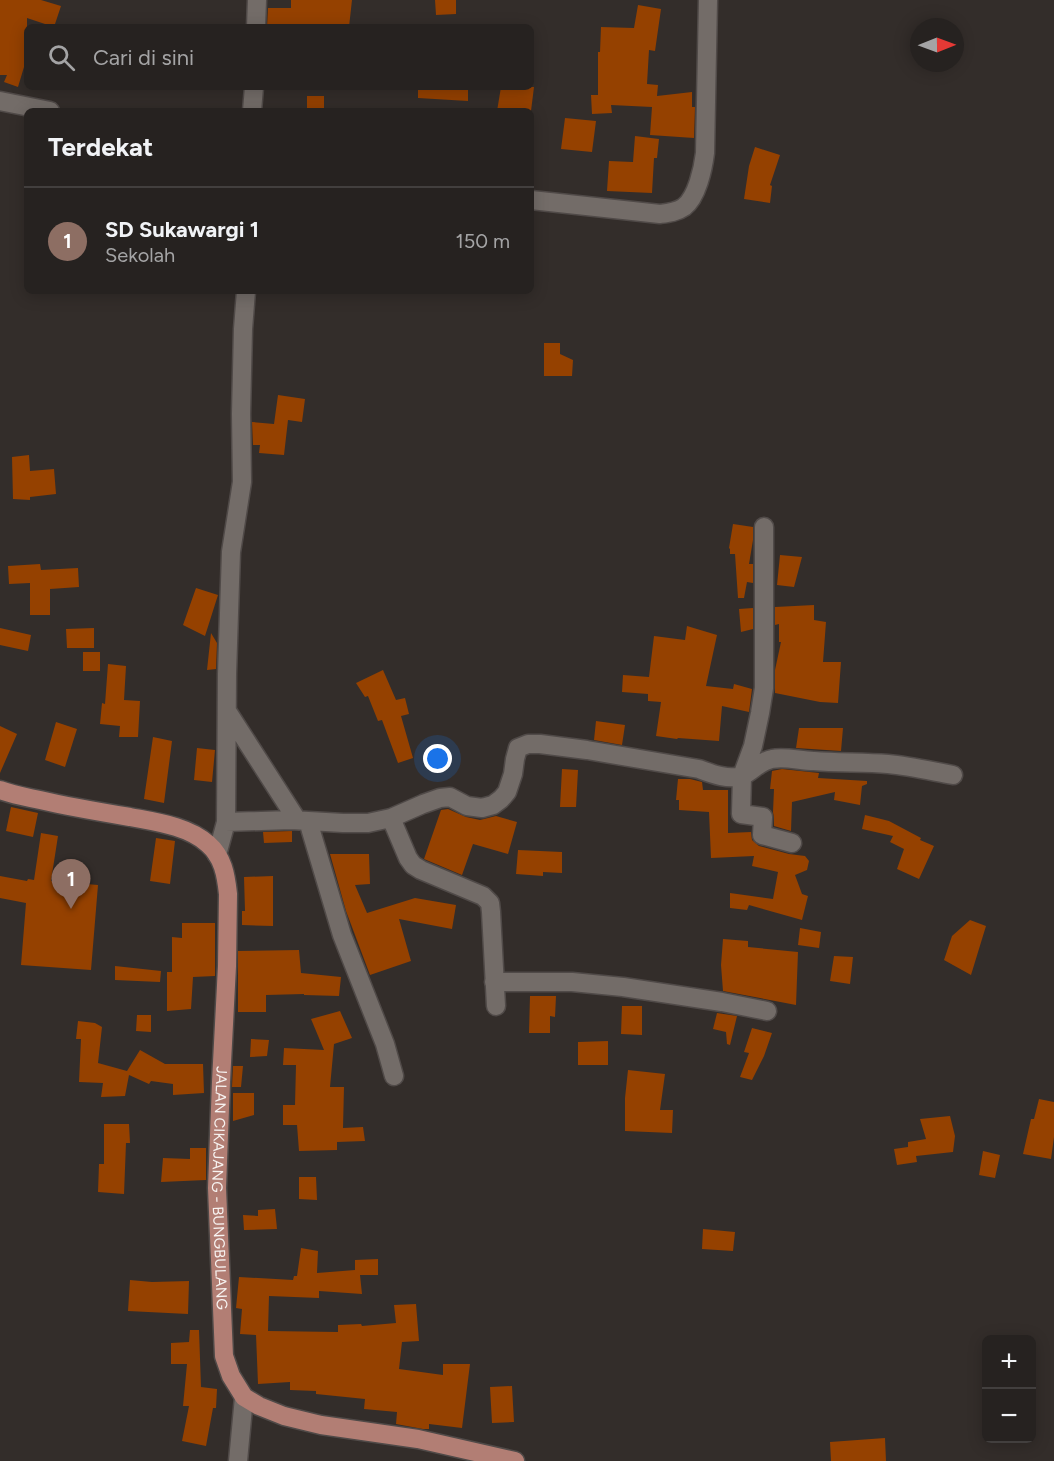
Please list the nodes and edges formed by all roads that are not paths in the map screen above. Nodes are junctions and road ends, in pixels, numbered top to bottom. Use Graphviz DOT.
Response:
graph roads {
  1 [pos="257,0"];
  2 [pos="708,0"];
  3 [pos="255,24"];
  4 [pos="254,90"];
  5 [pos="0,101"];
  6 [pos="35,108"];
  7 [pos="252,108"];
  8 [pos="534,200"];
  9 [pos="246,294"];
  10 [pos="764,527"];
  11 [pos="226,711"];
  12 [pos="952,775"];
  13 [pos="742,776"];
  14 [pos="0,789"];
  15 [pos="391,818"];
  16 [pos="302,821"];
  17 [pos="226,822"];
  18 [pos="792,843"];
  19 [pos="218,855"];
  20 [pos="494,982"];
  21 [pos="496,1006"];
  22 [pos="767,1011"];
  23 [pos="393,1076"];
  24 [pos="244,1397"];
  25 [pos="238,1461"];
  26 [pos="515,1461"];
  1 -- 3 [label="street"];
  2 -- 8 [label="street"];
  4 -- 7 [label="street"];
  5 -- 6 [label="street"];
  9 -- 11 [label="street"];
  10 -- 13 [label="street"];
  11 -- 16 [label="street"];
  11 -- 17 [label="street"];
  12 -- 13 [label="street"];
  13 -- 15 [label="street"];
  13 -- 18 [label="street"];
  14 -- 19 [label="main road"];
  15 -- 16 [label="street"];
  15 -- 20 [label="street"];
  16 -- 17 [label="street"];
  16 -- 23 [label="street"];
  17 -- 19 [label="street"];
  19 -- 24 [label="main road, JALAN CIKAJANG - BUNGBULANG"];
  20 -- 21 [label="street"];
  20 -- 22 [label="street"];
  24 -- 25 [label="street"];
  24 -- 26 [label="main road"];
}
